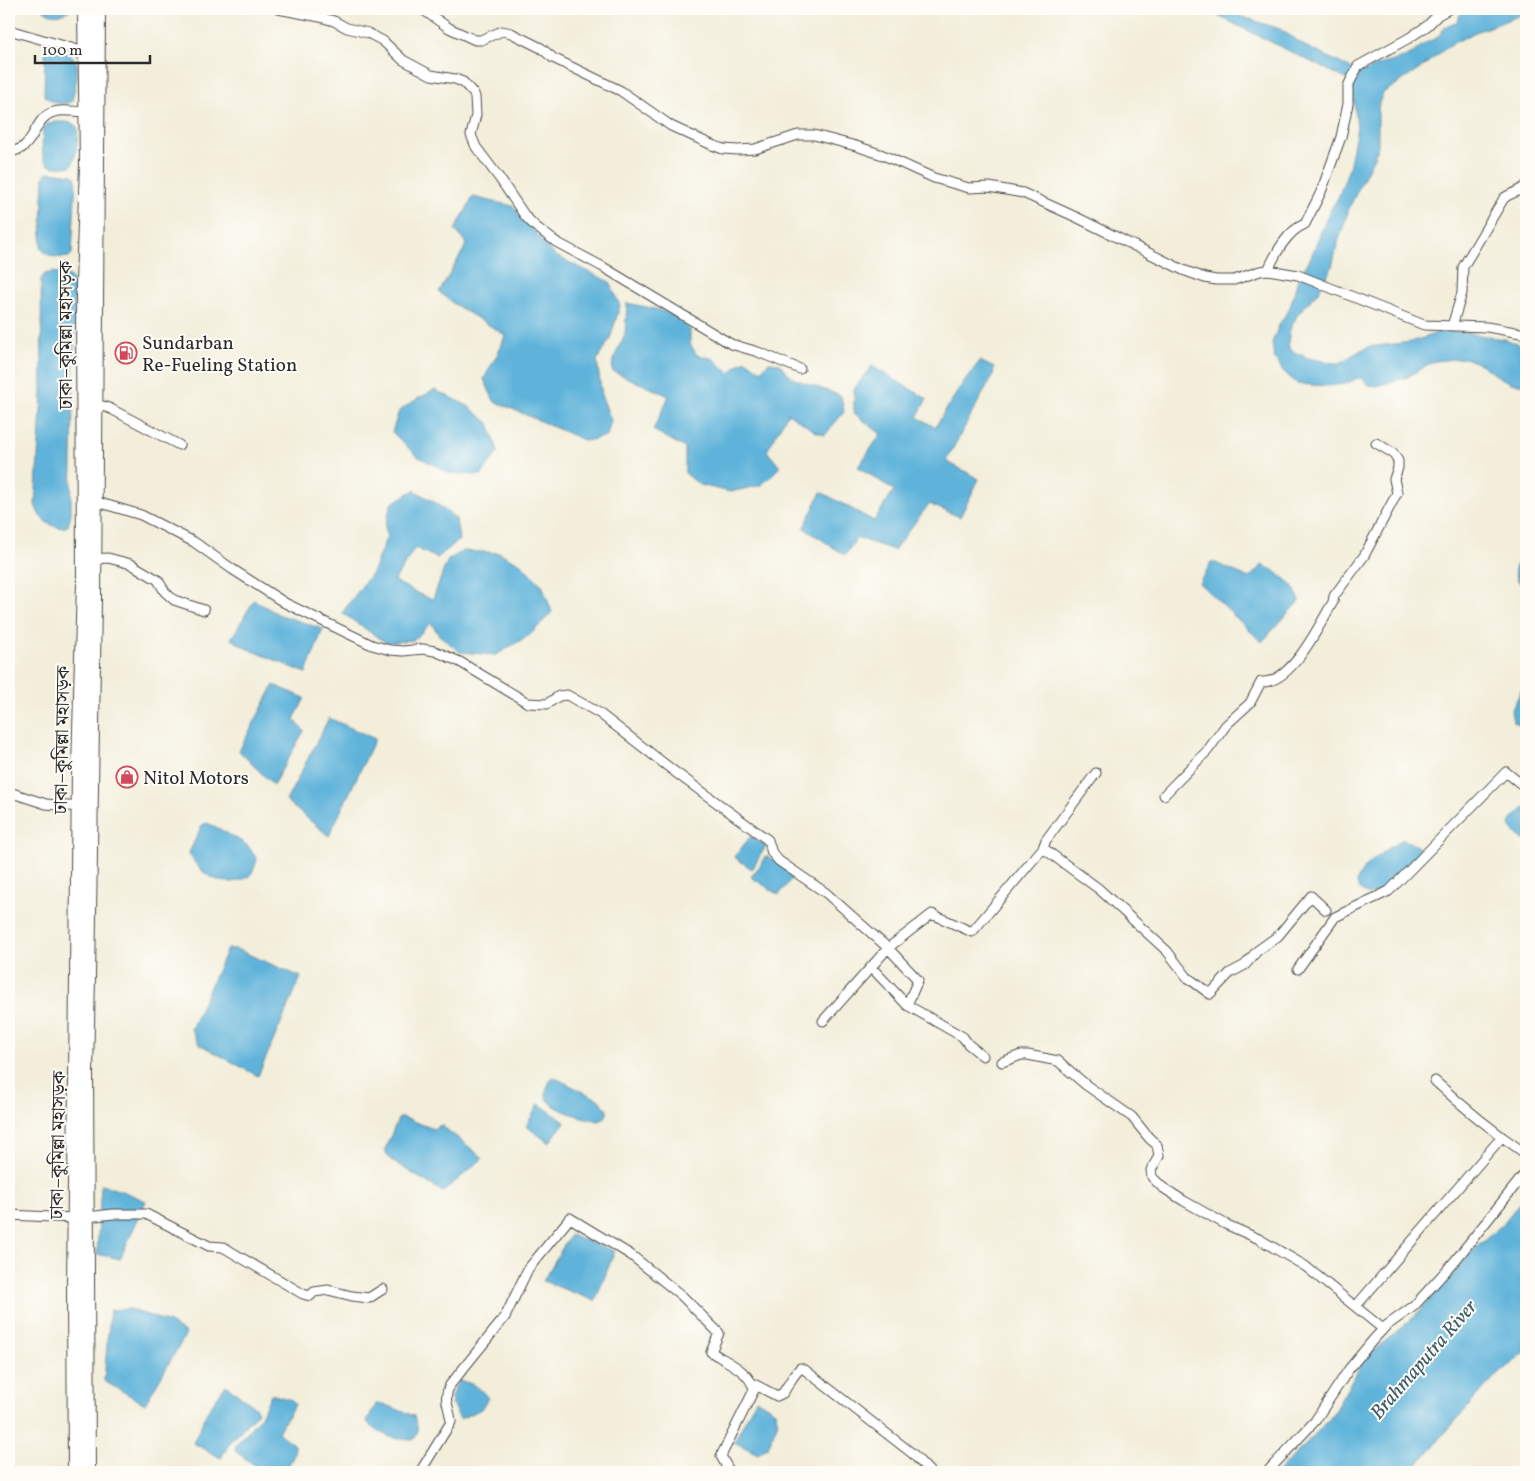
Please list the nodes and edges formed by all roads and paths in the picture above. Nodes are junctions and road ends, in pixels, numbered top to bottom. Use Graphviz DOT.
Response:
graph roads {
  1 [pos="85,9"];
  2 [pos="98,9"];
  3 [pos="278,9"];
  4 [pos="422,9"];
  5 [pos="1449,9"];
  6 [pos="9,30"];
  7 [pos="85,52"];
  8 [pos="86,112"];
  9 [pos="9,153"];
  10 [pos="1526,185"];
  11 [pos="1268,270"];
  12 [pos="1452,326"];
  13 [pos="1526,334"];
  14 [pos="800,369"];
  15 [pos="95,406"];
  16 [pos="1376,443"];
  17 [pos="179,445"];
  18 [pos="94,501"];
  19 [pos="93,559"];
  20 [pos="204,610"];
  21 [pos="1096,773"];
  22 [pos="1526,788"];
  23 [pos="9,792"];
  24 [pos="1164,795"];
  25 [pos="79,807"];
  26 [pos="1043,848"];
  27 [pos="1326,910"];
  28 [pos="888,948"];
  29 [pos="871,967"];
  30 [pos="1298,969"];
  31 [pos="907,1005"];
  32 [pos="823,1021"];
  33 [pos="983,1056"];
  34 [pos="1002,1062"];
  35 [pos="1434,1081"];
  36 [pos="1502,1138"];
  37 [pos="1526,1154"];
  38 [pos="1526,1172"];
  39 [pos="9,1215"];
  40 [pos="81,1217"];
  41 [pos="383,1289"];
  42 [pos="1356,1306"];
  43 [pos="1383,1329"];
  44 [pos="752,1383"];
  45 [pos="75,1472"];
  46 [pos="88,1472"];
  47 [pos="420,1472"];
  48 [pos="724,1472"];
  49 [pos="930,1472"];
  50 [pos="1267,1472"];
  1 -- 7 [label="highway, ঢাকা–কুমিল্লা মহাসড়ক"];
  2 -- 15 [label="highway, ঢাকা–কুমিল্লা মহাসড়ক"];
  3 -- 14 [label="street"];
  4 -- 11 [label="street"];
  5 -- 11 [label="street"];
  6 -- 7 [label="street"];
  7 -- 8 [label="highway, ঢাকা–কুমিল্লা মহাসড়ক"];
  8 -- 9 [label="street"];
  8 -- 25 [label="highway, ঢাকা–কুমিল্লা মহাসড়ক"];
  10 -- 12 [label="street"];
  11 -- 12 [label="street"];
  12 -- 13 [label="street"];
  15 -- 17 [label="street"];
  15 -- 18 [label="highway, ঢাকা–কুমিল্লা মহাসড়ক"];
  16 -- 24 [label="street"];
  18 -- 19 [label="highway, ঢাকা–কুমিল্লা মহাসড়ক"];
  18 -- 28 [label="street"];
  19 -- 20 [label="street"];
  19 -- 40 [label="highway, ঢাকা–কুমিল্লা মহাসড়ক"];
  21 -- 26 [label="street"];
  22 -- 30 [label="street"];
  23 -- 25 [label="street"];
  25 -- 40 [label="highway, ঢাকা–কুমিল্লা মহাসড়ক"];
  26 -- 27 [label="street"];
  26 -- 28 [label="street"];
  28 -- 29 [label="street"];
  28 -- 31 [label="street"];
  29 -- 31 [label="street"];
  29 -- 32 [label="street"];
  31 -- 33 [label="street"];
  34 -- 42 [label="street"];
  35 -- 36 [label="street"];
  36 -- 37 [label="street"];
  36 -- 42 [label="street"];
  38 -- 43 [label="street"];
  39 -- 40 [label="street"];
  40 -- 41 [label="street"];
  40 -- 45 [label="highway, ঢাকা–কুমিল্লা মহাসড়ক"];
  40 -- 46 [label="highway, ঢাকা–কুমিল্লা মহাসড়ক"];
  42 -- 43 [label="street"];
  43 -- 50 [label="street"];
  44 -- 47 [label="street"];
  44 -- 48 [label="street"];
  44 -- 49 [label="street"];
}
